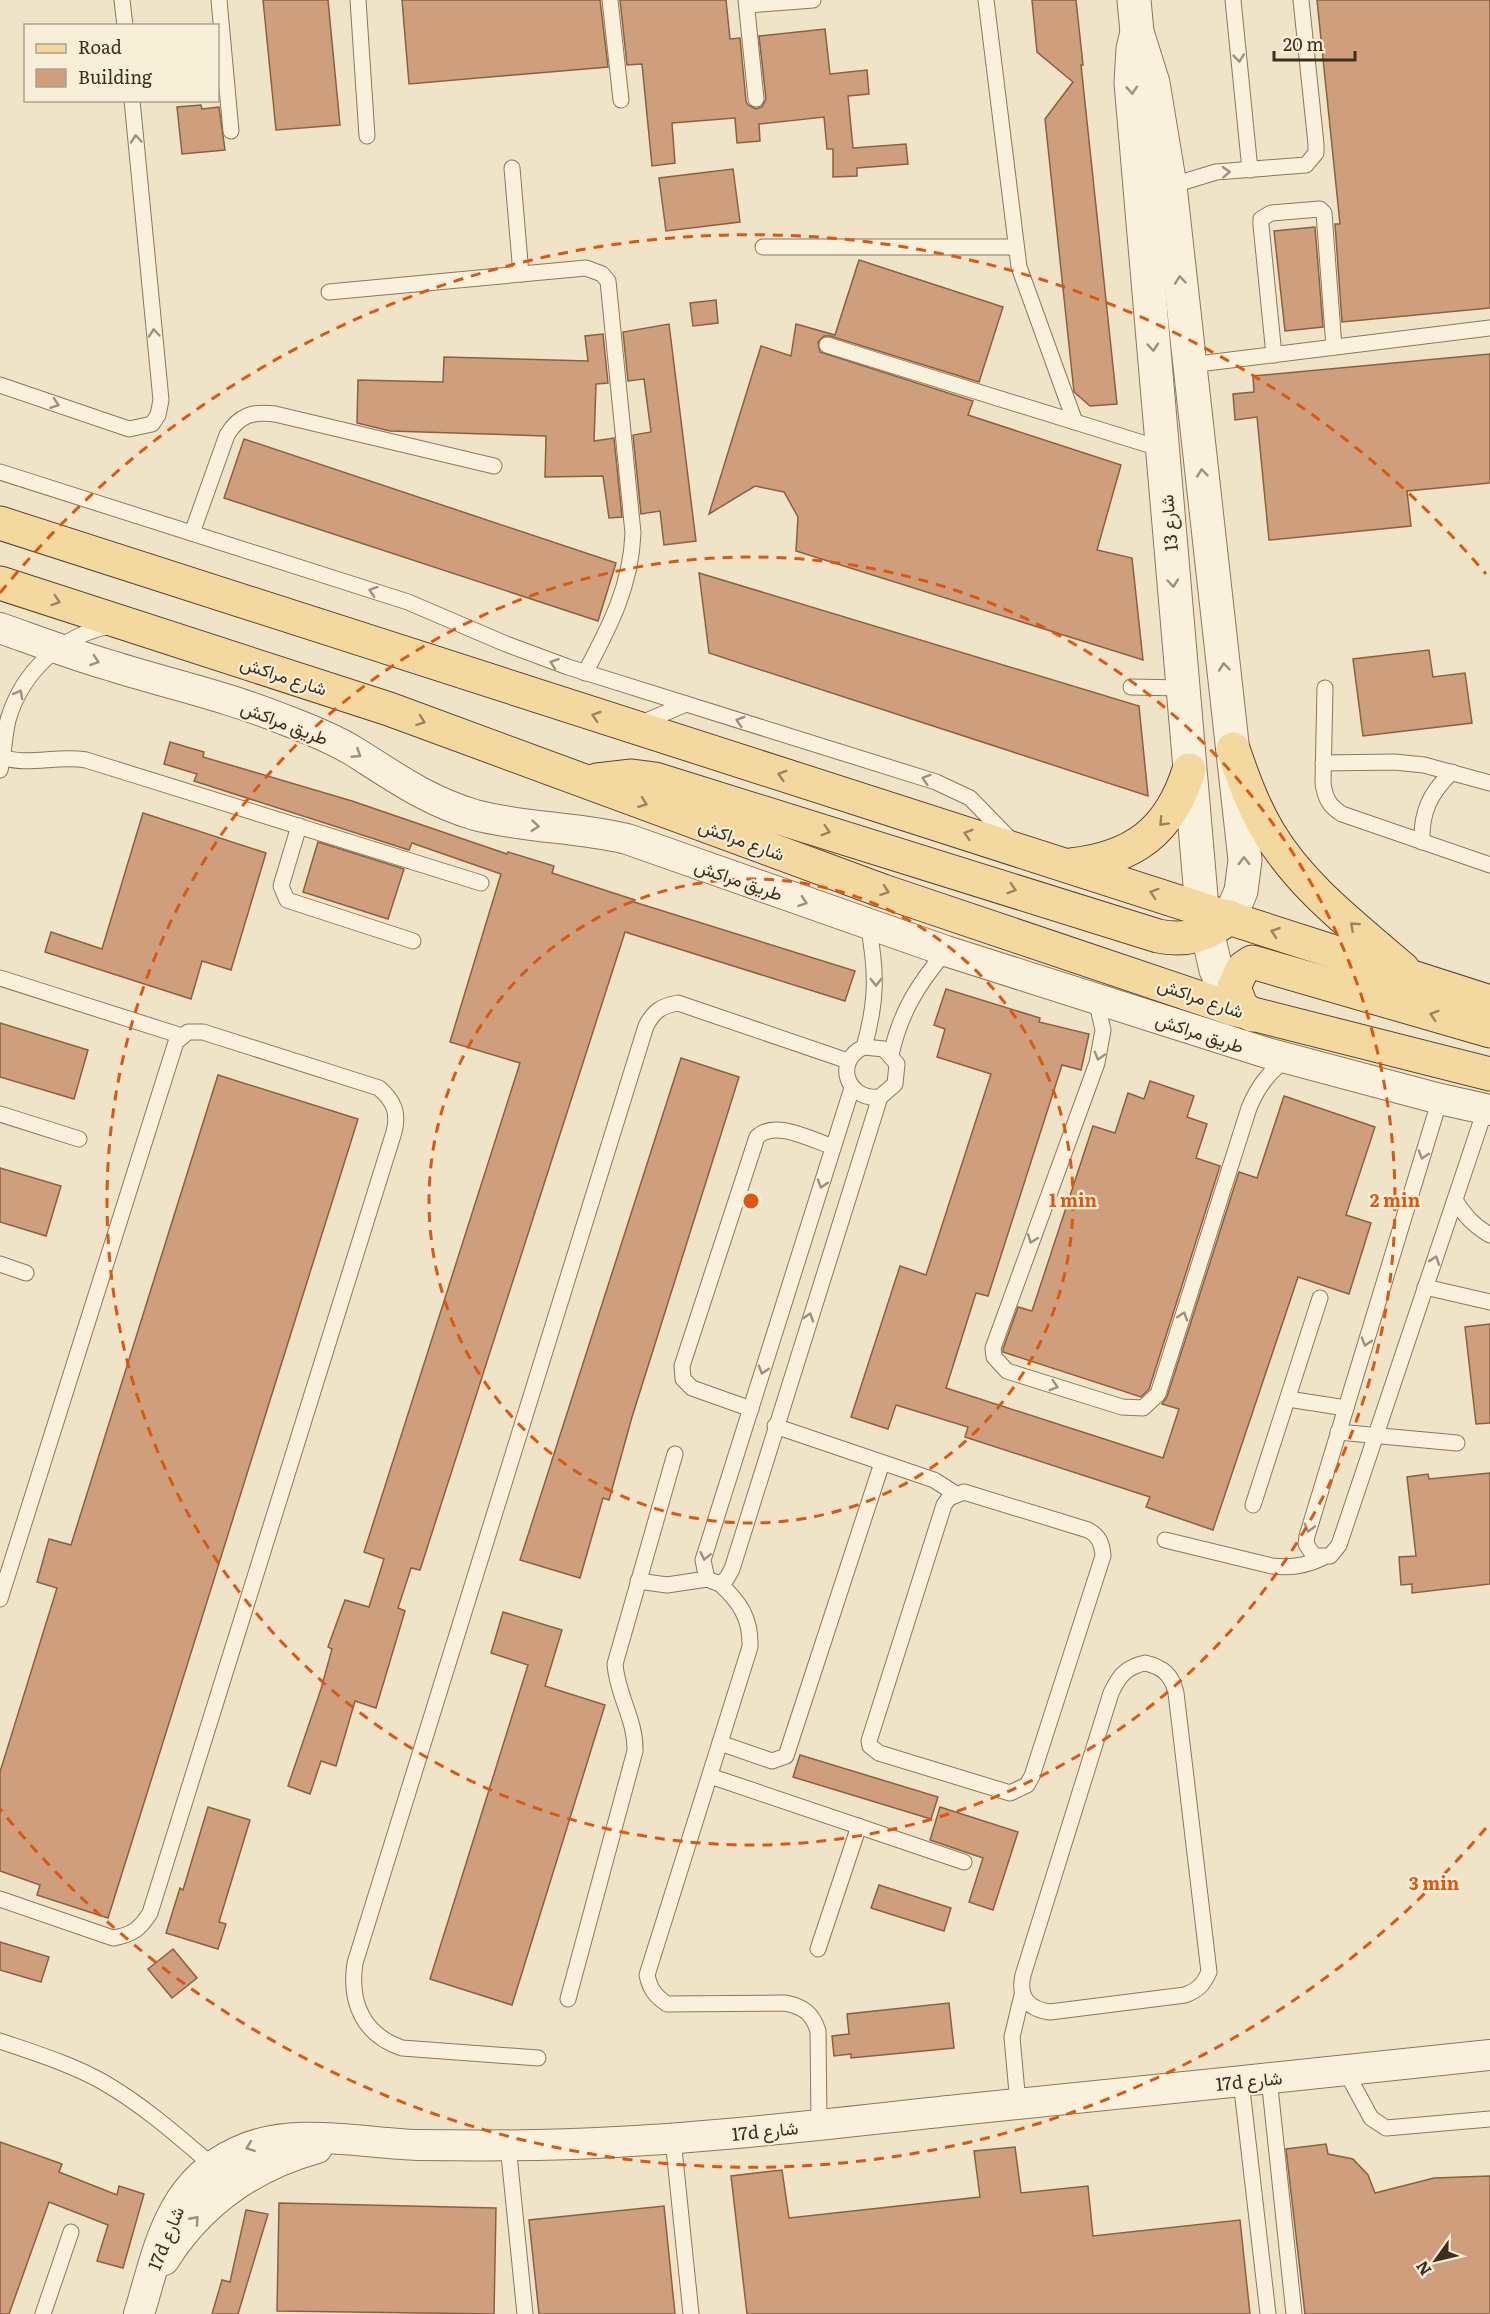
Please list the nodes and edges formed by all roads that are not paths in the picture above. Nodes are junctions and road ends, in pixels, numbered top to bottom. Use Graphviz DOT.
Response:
graph roads {
  1 [pos="122,0"];
  2 [pos="219,0"];
  3 [pos="358,0"];
  4 [pos="610,0"];
  5 [pos="813,0"];
  6 [pos="986,0"];
  7 [pos="1134,0"];
  8 [pos="1233,0"];
  9 [pos="1300,0"];
  10 [pos="746,2"];
  11 [pos="125,24"];
  12 [pos="1137,32"];
  13 [pos="756,99"];
  14 [pos="621,100"];
  15 [pos="132,102"];
  16 [pos="231,131"];
  17 [pos="367,136"];
  18 [pos="512,168"];
  19 [pos="1250,170"];
  20 [pos="1170,186"];
  21 [pos="763,247"];
  22 [pos="1015,247"];
  23 [pos="521,274"];
  24 [pos="328,292"];
  25 [pos="1490,328"];
  26 [pos="827,345"];
  27 [pos="1334,347"];
  28 [pos="1274,355"];
  29 [pos="1190,365"];
  30 [pos="0,385"];
  31 [pos="1075,422"];
  32 [pos="1162,449"];
  33 [pos="494,466"];
  34 [pos="0,472"];
  35 [pos="0,523"];
  36 [pos="192,533"];
  37 [pos="0,583"];
  38 [pos="123,623"];
  39 [pos="0,628"];
  40 [pos="58,648"];
  41 [pos="585,672"];
  42 [pos="1131,687"];
  43 [pos="1182,688"];
  44 [pos="1325,688"];
  45 [pos="686,704"];
  46 [pos="631,728"];
  47 [pos="1233,749"];
  48 [pos="1,762"];
  49 [pos="1323,763"];
  50 [pos="1189,770"];
  51 [pos="1452,772"];
  52 [pos="587,782"];
  53 [pos="1490,783"];
  54 [pos="299,826"];
  55 [pos="1422,842"];
  56 [pos="1021,851"];
  57 [pos="1066,865"];
  58 [pos="1490,865"];
  59 [pos="481,884"];
  60 [pos="1213,919"];
  61 [pos="868,924"];
  62 [pos="413,940"];
  63 [pos="946,951"];
  64 [pos="0,978"];
  65 [pos="1413,979"];
  66 [pos="1096,999"];
  67 [pos="1490,1002"];
  68 [pos="1242,1012"];
  69 [pos="1490,1031"];
  70 [pos="182,1036"];
  71 [pos="864,1047"];
  72 [pos="891,1055"];
  73 [pos="1288,1058"];
  74 [pos="848,1061"];
  75 [pos="1490,1074"];
  76 [pos="852,1088"];
  77 [pos="880,1097"];
  78 [pos="1440,1099"];
  79 [pos="1488,1110"];
  80 [pos="0,1114"];
  81 [pos="78,1139"];
  82 [pos="833,1147"];
  83 [pos="1455,1200"];
  84 [pos="1490,1235"];
  85 [pos="0,1264"];
  86 [pos="26,1273"];
  87 [pos="1425,1287"];
  88 [pos="1320,1298"];
  89 [pos="1490,1302"];
  90 [pos="1288,1399"];
  91 [pos="1346,1408"];
  92 [pos="751,1409"];
  93 [pos="775,1426"];
  94 [pos="1338,1432"];
  95 [pos="1376,1435"];
  96 [pos="1457,1443"];
  97 [pos="675,1454"];
  98 [pos="882,1463"];
  99 [pos="956,1494"];
  100 [pos="1253,1505"];
  101 [pos="1166,1540"];
  102 [pos="1322,1558"];
  103 [pos="638,1581"];
  104 [pos="713,1581"];
  105 [pos="0,1599"];
  106 [pos="720,1743"];
  107 [pos="710,1776"];
  108 [pos="859,1826"];
  109 [pos="964,1862"];
  110 [pos="0,1899"];
  111 [pos="818,1949"];
  112 [pos="1022,1995"];
  113 [pos="568,1999"];
  114 [pos="0,2041"];
  115 [pos="1490,2055"];
  116 [pos="538,2058"];
  117 [pos="1345,2070"];
  118 [pos="1255,2079"];
  119 [pos="1018,2104"];
  120 [pos="1490,2119"];
  121 [pos="819,2124"];
  122 [pos="673,2139"];
  123 [pos="350,2142"];
  124 [pos="508,2145"];
  125 [pos="213,2166"];
  126 [pos="71,2232"];
  127 [pos="140,2309"];
  128 [pos="43,2314"];
  129 [pos="525,2314"];
  130 [pos="691,2314"];
  131 [pos="1268,2314"];
  132 [pos="1294,2314"];
  1 -- 11 [label="lane"];
  2 -- 16 [label="lane"];
  3 -- 17 [label="lane"];
  4 -- 14 [label="lane"];
  5 -- 10 [label="lane"];
  6 -- 22 [label="lane"];
  7 -- 12 [label="street, شارع 13"];
  8 -- 19 [label="lane, one-way"];
  9 -- 19 [label="lane"];
  10 -- 13 [label="lane"];
  12 -- 20 [label="street, شارع 13"];
  12 -- 32 [label="street, شارع 13, one-way"];
  30 -- 15 [label="lane, one-way"];
  18 -- 23 [label="lane"];
  20 -- 19 [label="lane, one-way"];
  29 -- 20 [label="street, شارع 13, one-way"];
  21 -- 22 [label="lane"];
  22 -- 31 [label="lane"];
  23 -- 24 [label="lane"];
  23 -- 41 [label="lane"];
  25 -- 27 [label="lane"];
  26 -- 31 [label="lane"];
  27 -- 28 [label="lane"];
  27 -- 28 [label="lane"];
  28 -- 29 [label="lane"];
  47 -- 29 [label="street, شارع 13, one-way"];
  31 -- 32 [label="lane"];
  32 -- 43 [label="street, شارع 13, one-way"];
  33 -- 36 [label="lane"];
  34 -- 36 [label="lane"];
  46 -- 35 [label="main road, one-way"];
  41 -- 36 [label="lane, one-way"];
  37 -- 38 [label="main road, شارع مراكش, one-way"];
  38 -- 40 [label="lane"];
  38 -- 52 [label="main road, شارع مراكش, one-way"];
  39 -- 40 [label="street, طريق مراكش"];
  48 -- 40 [label="lane, one-way"];
  40 -- 61 [label="street, طريق مراكش, one-way"];
  41 -- 45 [label="lane"];
  42 -- 43 [label="lane"];
  43 -- 50 [label="street, شارع 13"];
  44 -- 49 [label="lane"];
  45 -- 46 [label="lane"];
  56 -- 45 [label="lane, one-way"];
  56 -- 46 [label="main road, one-way"];
  60 -- 47 [label="street, شارع 13, one-way"];
  65 -- 47 [label="main road, one-way"];
  48 -- 54 [label="lane"];
  49 -- 51 [label="lane"];
  49 -- 55 [label="lane"];
  50 -- 57 [label="main road, one-way"];
  50 -- 60 [label="street, شارع 13"];
  51 -- 53 [label="lane"];
  51 -- 55 [label="lane"];
  52 -- 60 [label="main road, one-way"];
  52 -- 68 [label="main road, شارع مراكش, one-way"];
  54 -- 59 [label="lane"];
  54 -- 62 [label="lane"];
  55 -- 58 [label="lane"];
  56 -- 57 [label="main road"];
  60 -- 57 [label="main road, one-way"];
  65 -- 60 [label="main road, one-way"];
  60 -- 68 [label="street, شارع 13"];
  61 -- 63 [label="street, طريق مراكش"];
  61 -- 71 [label="lane, one-way"];
  63 -- 66 [label="street, طريق مراكش"];
  63 -- 72 [label="lane"];
  64 -- 70 [label="lane"];
  65 -- 67 [label="main road"];
  66 -- 73 [label="street, طريق مراكش"];
  66 -- 73 [label="lane, one-way"];
  69 -- 68 [label="main road, one-way"];
  68 -- 75 [label="main road, شارع مراكش"];
  70 -- 105 [label="lane"];
  70 -- 110 [label="lane"];
  71 -- 72 [label="lane"];
  71 -- 74 [label="lane"];
  72 -- 77 [label="lane"];
  73 -- 78 [label="street, طريق مراكش"];
  74 -- 76 [label="lane"];
  74 -- 116 [label="lane"];
  76 -- 77 [label="lane"];
  76 -- 82 [label="lane"];
  93 -- 77 [label="lane, one-way"];
  78 -- 79 [label="street, طريق مراكش"];
  78 -- 91 [label="lane, one-way"];
  79 -- 83 [label="lane"];
  80 -- 81 [label="lane"];
  82 -- 92 [label="lane, one-way"];
  82 -- 92 [label="lane"];
  83 -- 84 [label="lane"];
  87 -- 83 [label="lane, one-way"];
  85 -- 86 [label="lane"];
  87 -- 89 [label="lane"];
  87 -- 95 [label="lane"];
  88 -- 90 [label="lane"];
  90 -- 91 [label="lane"];
  90 -- 100 [label="lane"];
  91 -- 94 [label="lane"];
  92 -- 104 [label="lane, one-way"];
  93 -- 98 [label="lane"];
  93 -- 104 [label="lane"];
  94 -- 95 [label="lane"];
  94 -- 102 [label="lane, one-way"];
  95 -- 96 [label="lane"];
  95 -- 102 [label="lane"];
  97 -- 103 [label="lane"];
  98 -- 99 [label="lane"];
  98 -- 106 [label="lane"];
  99 -- 99 [label="lane"];
  101 -- 102 [label="lane"];
  103 -- 104 [label="lane"];
  103 -- 113 [label="lane"];
  104 -- 106 [label="lane"];
  106 -- 107 [label="lane"];
  107 -- 108 [label="lane"];
  107 -- 121 [label="lane"];
  108 -- 109 [label="lane"];
  108 -- 111 [label="lane"];
  112 -- 112 [label="lane"];
  112 -- 119 [label="lane"];
  114 -- 125 [label="lane"];
  115 -- 117 [label="street, 17d شارع"];
  117 -- 118 [label="street, 17d شارع"];
  117 -- 120 [label="lane"];
  118 -- 119 [label="street, 17d شارع"];
  118 -- 131 [label="lane"];
  118 -- 132 [label="lane"];
  119 -- 121 [label="street, 17d شارع"];
  121 -- 122 [label="street, 17d شارع"];
  122 -- 124 [label="street, 17d شارع"];
  122 -- 130 [label="lane"];
  123 -- 124 [label="street, 17d شارع"];
  123 -- 125 [label="street, 17d شارع, one-way"];
  127 -- 123 [label="street, one-way"];
  124 -- 129 [label="lane"];
  125 -- 127 [label="street, 17d شارع"];
  126 -- 128 [label="lane"];
}
